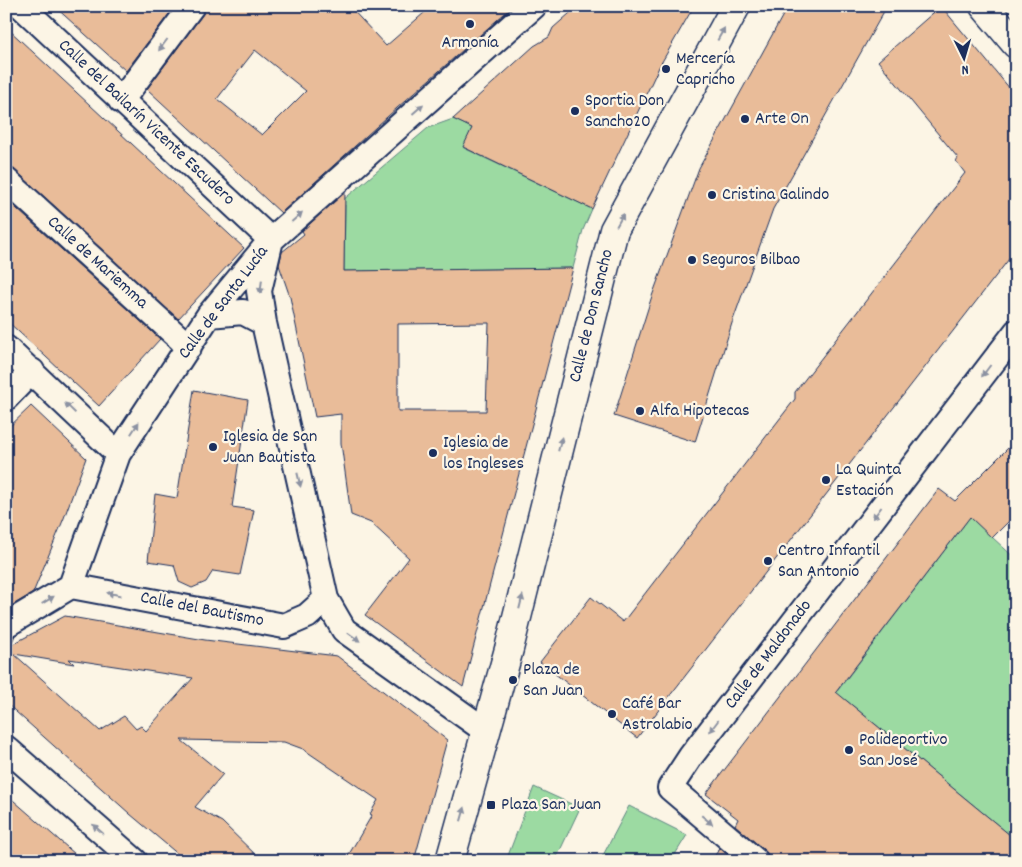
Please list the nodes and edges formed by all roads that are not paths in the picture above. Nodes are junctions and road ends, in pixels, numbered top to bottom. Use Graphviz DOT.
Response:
graph roads {
  1 [pos="21,6"];
  2 [pos="192,6"];
  3 [pos="534,6"];
  4 [pos="736,6"];
  5 [pos="984,6"];
  6 [pos="1016,44"];
  7 [pos="121,101"];
  8 [pos="6,180"];
  9 [pos="271,240"];
  10 [pos="209,315"];
  11 [pos="264,323"];
  12 [pos="1016,332"];
  13 [pos="189,346"];
  14 [pos="6,348"];
  15 [pos="32,371"];
  16 [pos="6,398"];
  17 [pos="118,454"];
  18 [pos="71,586"];
  19 [pos="326,599"];
  20 [pos="6,626"];
  21 [pos="486,731"];
  22 [pos="6,748"];
  23 [pos="135,861"];
  24 [pos="450,861"];
  25 [pos="756,861"];
  1 -- 7 [label="street, Calle del Bailarín Vicente Escudero"];
  2 -- 7 [label="street, one-way"];
  9 -- 3 [label="street, Calle de Santa Lucía, one-way"];
  21 -- 4 [label="street, Calle de Don Sancho, one-way"];
  5 -- 6 [label="street"];
  7 -- 9 [label="street, Calle del Bailarín Vicente Escudero"];
  8 -- 13 [label="street, Calle de Mariemma"];
  9 -- 10 [label="street, Calle de Santa Lucía"];
  9 -- 11 [label="street, one-way"];
  10 -- 11 [label="street"];
  10 -- 13 [label="street, Calle de Santa Lucía"];
  11 -- 19 [label="street, one-way"];
  12 -- 25 [label="street, Calle de Maldonado, one-way"];
  17 -- 13 [label="street, Calle de Santa Lucía, one-way"];
  14 -- 15 [label="street"];
  15 -- 16 [label="street"];
  17 -- 15 [label="street, one-way"];
  17 -- 18 [label="street, Calle de Santa Lucía"];
  19 -- 18 [label="street, Calle del Bautismo, one-way"];
  20 -- 18 [label="street, one-way"];
  19 -- 21 [label="street, one-way"];
  24 -- 21 [label="street, one-way"];
  23 -- 22 [label="street, one-way"];
}
